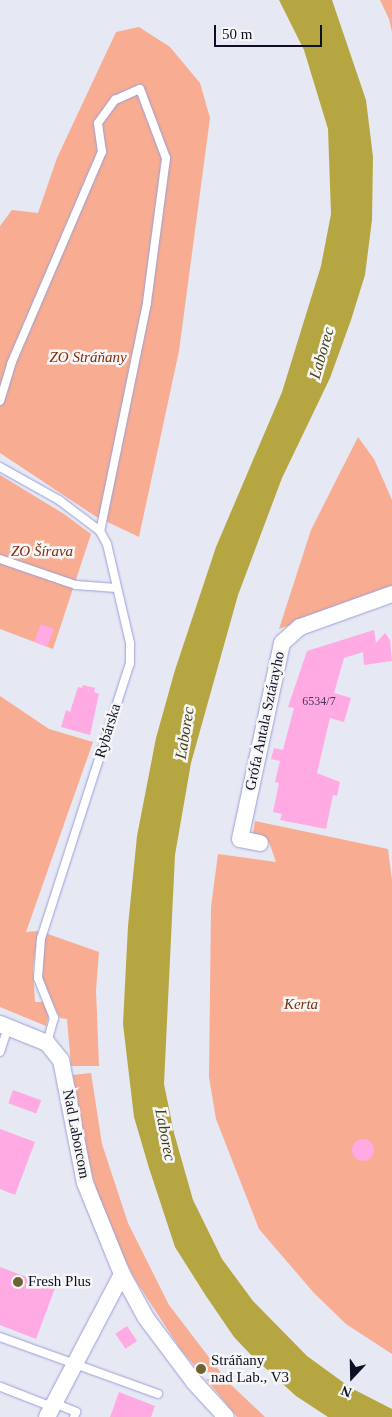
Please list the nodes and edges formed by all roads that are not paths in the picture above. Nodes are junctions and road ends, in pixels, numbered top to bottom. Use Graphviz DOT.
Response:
graph roads {
  1 [pos="0,401"];
  2 [pos="0,467"];
  3 [pos="100,531"];
  4 [pos="0,559"];
  5 [pos="116,588"];
  6 [pos="392,594"];
  7 [pos="260,843"];
  8 [pos="4,1026"];
  9 [pos="47,1043"];
  10 [pos="0,1052"];
  11 [pos="122,1274"];
  12 [pos="0,1337"];
  13 [pos="74,1366"];
  14 [pos="1,1387"];
  15 [pos="158,1394"];
  16 [pos="51,1409"];
  17 [pos="74,1417"];
  18 [pos="226,1417"];
  1 -- 3 [label="lane"];
  2 -- 3 [label="lane"];
  3 -- 5 [label="lane, Rybárska"];
  4 -- 5 [label="lane"];
  5 -- 9 [label="lane, Rybárska"];
  6 -- 7 [label="street, Grófa Antala Sztárayho"];
  8 -- 9 [label="street"];
  8 -- 10 [label="lane"];
  9 -- 11 [label="street, Nad Laborcom"];
  11 -- 13 [label="street"];
  11 -- 18 [label="street, Nad Laborcom"];
  12 -- 13 [label="lane"];
  13 -- 15 [label="lane"];
  13 -- 16 [label="street"];
  14 -- 16 [label="lane"];
  16 -- 17 [label="lane"];
}
